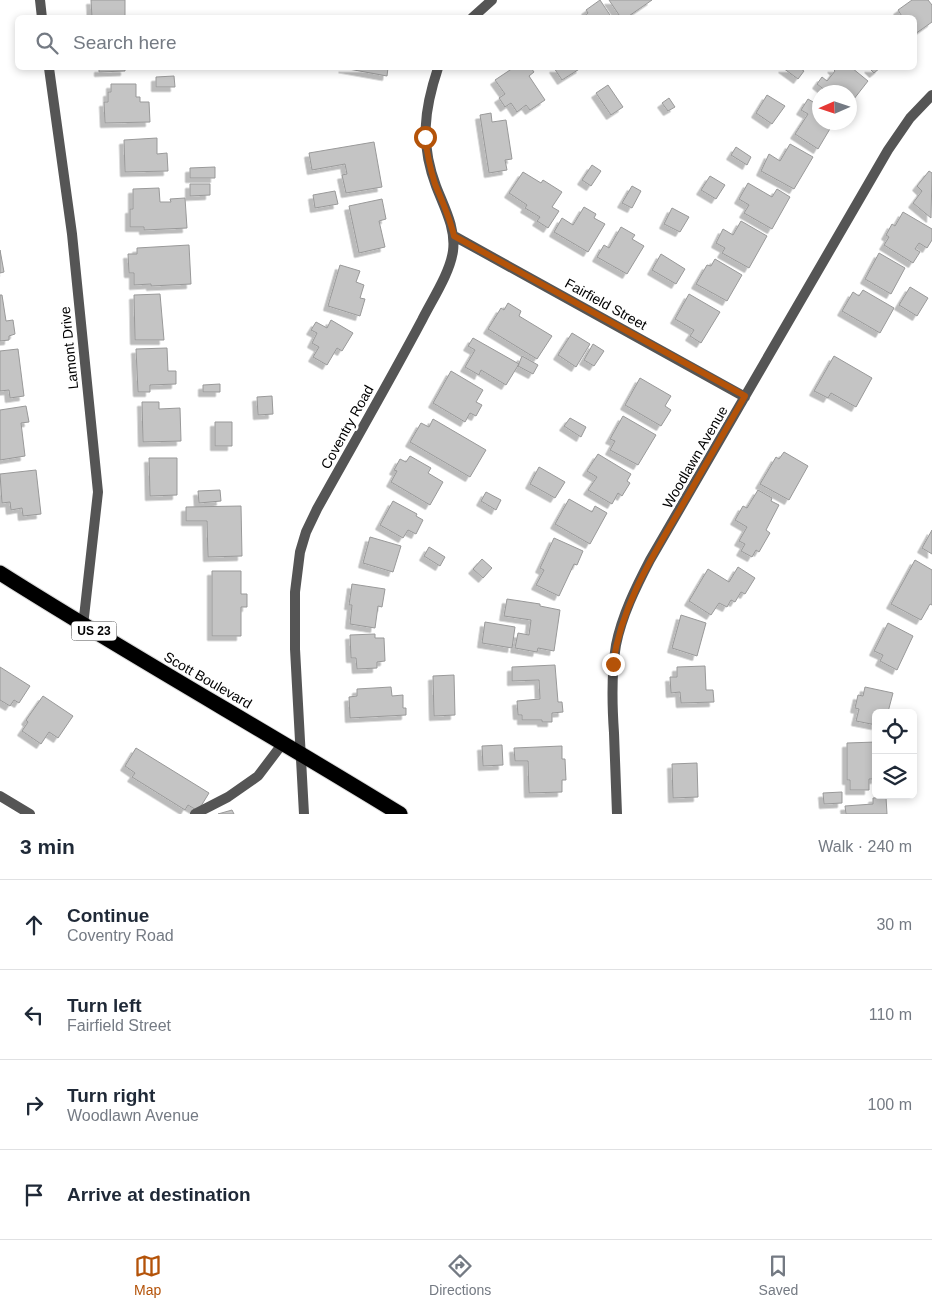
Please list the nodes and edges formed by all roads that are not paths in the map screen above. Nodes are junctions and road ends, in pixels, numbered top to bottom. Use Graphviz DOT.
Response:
graph roads {
  1 [pos="40,0"];
  2 [pos="492,0"];
  3 [pos="42,15"];
  4 [pos="475,15"];
  5 [pos="49,70"];
  6 [pos="437,70"];
  7 [pos="932,95"];
  8 [pos="454,236"];
  9 [pos="745,396"];
  10 [pos="0,572"];
  11 [pos="84,626"];
  12 [pos="283,743"];
  13 [pos="300,752"];
  14 [pos="0,796"];
  15 [pos="30,814"];
  16 [pos="195,814"];
  17 [pos="304,814"];
  18 [pos="400,814"];
  19 [pos="617,814"];
  1 -- 3 [label="street"];
  2 -- 4 [label="street"];
  5 -- 11 [label="street, Lamont Drive"];
  6 -- 8 [label="street, Coventry Road"];
  7 -- 9 [label="street, Woodlawn Avenue"];
  8 -- 9 [label="street, Fairfield Street"];
  8 -- 13 [label="street, Coventry Road"];
  9 -- 19 [label="street, Woodlawn Avenue"];
  10 -- 11 [label="highway, Scott Boulevard / US 23"];
  11 -- 12 [label="highway, Scott Boulevard / US 23"];
  12 -- 13 [label="highway, Scott Boulevard / US 23"];
  12 -- 16 [label="street"];
  13 -- 17 [label="street, Coventry Road"];
  13 -- 18 [label="highway, Scott Boulevard / US 23"];
  14 -- 15 [label="street"];
}
